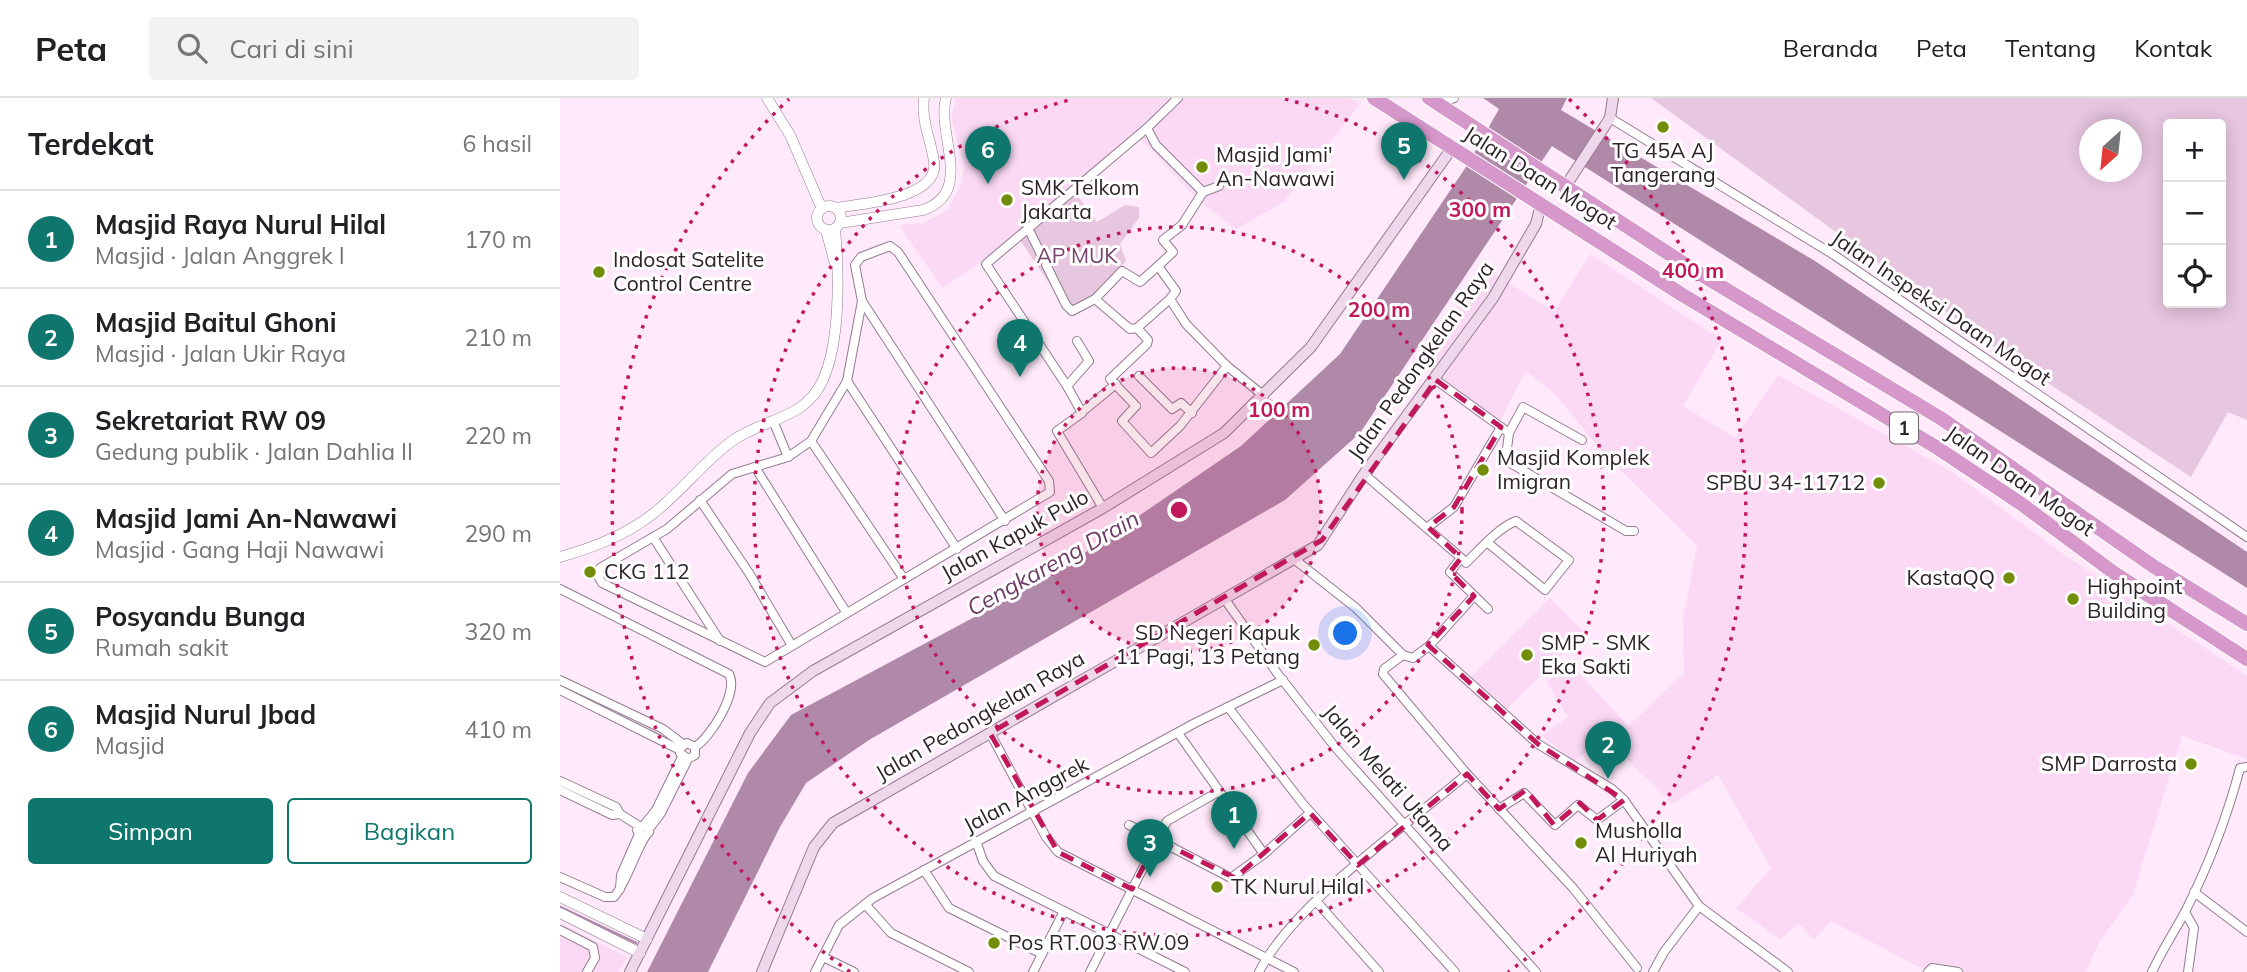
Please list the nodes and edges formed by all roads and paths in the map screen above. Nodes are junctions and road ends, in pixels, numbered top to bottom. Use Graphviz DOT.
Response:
graph roads {
  1 [pos="766,98"];
  2 [pos="924,98"];
  3 [pos="946,98"];
  4 [pos="1178,98"];
  5 [pos="1374,98"];
  6 [pos="1454,98"];
  7 [pos="1614,98"];
  8 [pos="1434,101"];
  9 [pos="1607,123"];
  10 [pos="1147,128"];
  11 [pos="1452,148"];
  12 [pos="1559,183"];
  13 [pos="1219,186"];
  14 [pos="1203,192"];
  15 [pos="1544,206"];
  16 [pos="835,208"];
  17 [pos="822,209"];
  18 [pos="834,227"];
  19 [pos="1028,228"];
  20 [pos="1158,266"];
  21 [pos="1095,299"];
  22 [pos="1170,299"];
  23 [pos="862,301"];
  24 [pos="1137,328"];
  25 [pos="1077,341"];
  26 [pos="1227,366"];
  27 [pos="1139,376"];
  28 [pos="1436,380"];
  29 [pos="846,382"];
  30 [pos="1115,384"];
  31 [pos="1067,386"];
  32 [pos="1264,396"];
  33 [pos="1082,412"];
  34 [pos="1192,413"];
  35 [pos="774,423"];
  36 [pos="1505,430"];
  37 [pos="811,440"];
  38 [pos="1582,440"];
  39 [pos="788,457"];
  40 [pos="755,467"];
  41 [pos="1364,474"];
  42 [pos="700,500"];
  43 [pos="1103,508"];
  44 [pos="1005,522"];
  45 [pos="1428,527"];
  46 [pos="1634,531"];
  47 [pos="653,537"];
  48 [pos="2247,537"];
  49 [pos="1488,543"];
  50 [pos="957,549"];
  51 [pos="560,557"];
  52 [pos="1461,558"];
  53 [pos="1294,559"];
  54 [pos="904,579"];
  55 [pos="560,589"];
  56 [pos="1474,596"];
  57 [pos="1224,598"];
  58 [pos="1488,609"];
  59 [pos="846,612"];
  60 [pos="2247,624"];
  61 [pos="721,642"];
  62 [pos="791,644"];
  63 [pos="1429,646"];
  64 [pos="1403,655"];
  65 [pos="2247,659"];
  66 [pos="560,680"];
  67 [pos="1283,680"];
  68 [pos="560,690"];
  69 [pos="1228,706"];
  70 [pos="990,733"];
  71 [pos="1178,733"];
  72 [pos="695,747"];
  73 [pos="684,753"];
  74 [pos="2247,767"];
  75 [pos="1467,774"];
  76 [pos="560,781"];
  77 [pos="560,790"];
  78 [pos="1218,792"];
  79 [pos="1623,800"];
  80 [pos="1499,809"];
  81 [pos="1033,811"];
  82 [pos="1310,813"];
  83 [pos="620,814"];
  84 [pos="1129,825"];
  85 [pos="1404,827"];
  86 [pos="643,830"];
  87 [pos="1157,840"];
  88 [pos="976,841"];
  89 [pos="1264,854"];
  90 [pos="1358,865"];
  91 [pos="924,870"];
  92 [pos="560,877"];
  93 [pos="1132,889"];
  94 [pos="2194,892"];
  95 [pos="560,897"];
  96 [pos="1317,901"];
  97 [pos="865,904"];
  98 [pos="1699,906"];
  99 [pos="1064,911"];
  100 [pos="2185,912"];
  101 [pos="560,913"];
  102 [pos="560,930"];
  103 [pos="1110,932"];
  104 [pos="2247,932"];
  105 [pos="647,940"];
  106 [pos="640,953"];
  107 [pos="1042,954"];
  108 [pos="823,957"];
  109 [pos="1266,958"];
  110 [pos="1637,968"];
  111 [pos="1930,970"];
  112 [pos="587,972"];
  113 [pos="630,972"];
  114 [pos="762,972"];
  115 [pos="815,972"];
  116 [pos="854,972"];
  117 [pos="969,972"];
  118 [pos="1033,972"];
  119 [pos="1090,972"];
  120 [pos="1185,972"];
  121 [pos="1259,972"];
  122 [pos="1294,972"];
  123 [pos="1379,972"];
  124 [pos="1455,972"];
  125 [pos="1536,972"];
  126 [pos="1653,972"];
  127 [pos="1788,972"];
  128 [pos="1958,972"];
  129 [pos="2152,972"];
  130 [pos="2188,972"];
  1 -- 17 [label="street"];
  2 -- 16 [label="street"];
  3 -- 18 [label="street"];
  4 -- 10 [label="street"];
  5 -- 11 [label="highway, Jalan Daan Mogot / 1"];
  6 -- 8 [label="street"];
  7 -- 9 [label="main road"];
  8 -- 12 [label="highway, Jalan Daan Mogot / 1"];
  9 -- 12 [label="main road"];
  9 -- 48 [label="street, Jalan Inspeksi Daan Mogot"];
  10 -- 14 [label="street"];
  10 -- 19 [label="street"];
  11 -- 15 [label="highway, Jalan Daan Mogot / 1"];
  11 -- 32 [label="main road, Jalan Kapuk Pulo"];
  12 -- 60 [label="highway, Jalan Daan Mogot / 1"];
  13 -- 14 [label="street"];
  14 -- 20 [label="street"];
  15 -- 28 [label="main road, Jalan Pedongkelan Raya"];
  15 -- 65 [label="highway, Jalan Daan Mogot / 1"];
  16 -- 17 [label="street"];
  16 -- 18 [label="street"];
  17 -- 18 [label="street"];
  18 -- 35 [label="street"];
  19 -- 21 [label="street"];
  19 -- 31 [label="street"];
  20 -- 21 [label="street"];
  20 -- 22 [label="street"];
  21 -- 24 [label="street"];
  22 -- 24 [label="street"];
  22 -- 26 [label="street"];
  23 -- 29 [label="street"];
  23 -- 44 [label="street"];
  23 -- 44 [label="street"];
  24 -- 30 [label="street"];
  25 -- 31 [label="street"];
  26 -- 32 [label="street"];
  26 -- 34 [label="street"];
  27 -- 34 [label="street"];
  28 -- 36 [label="street"];
  28 -- 41 [label="main road, Jalan Pedongkelan Raya"];
  29 -- 37 [label="street"];
  29 -- 50 [label="street"];
  30 -- 33 [label="street"];
  30 -- 34 [label="street"];
  31 -- 33 [label="street"];
  32 -- 43 [label="main road, Jalan Kapuk Pulo"];
  33 -- 43 [label="street"];
  35 -- 39 [label="street"];
  35 -- 51 [label="street"];
  36 -- 38 [label="street"];
  36 -- 45 [label="street"];
  36 -- 46 [label="street"];
  37 -- 39 [label="street"];
  37 -- 54 [label="street"];
  39 -- 40 [label="street"];
  40 -- 42 [label="street"];
  40 -- 59 [label="street"];
  41 -- 45 [label="street"];
  41 -- 53 [label="main road, Jalan Pedongkelan Raya"];
  42 -- 47 [label="street"];
  42 -- 62 [label="street"];
  43 -- 105 [label="main road, Jalan Kapuk Pulo"];
  44 -- 50 [label="street"];
  45 -- 52 [label="street"];
  47 -- 61 [label="street"];
  47 -- 61 [label="street"];
  49 -- 49 [label="street"];
  49 -- 52 [label="street"];
  50 -- 54 [label="street"];
  52 -- 56 [label="street"];
  53 -- 57 [label="main road, Jalan Pedongkelan Raya"];
  53 -- 64 [label="street"];
  54 -- 59 [label="street"];
  55 -- 72 [label="street"];
  56 -- 58 [label="street"];
  56 -- 63 [label="street"];
  57 -- 67 [label="street, Jalan Melati Utama"];
  57 -- 70 [label="main road, Jalan Pedongkelan Raya"];
  59 -- 62 [label="street"];
  61 -- 62 [label="street"];
  63 -- 64 [label="street"];
  63 -- 79 [label="street"];
  64 -- 75 [label="street"];
  66 -- 73 [label="street"];
  67 -- 69 [label="street, Jalan Anggrek"];
  67 -- 85 [label="street, Jalan Melati Utama"];
  68 -- 73 [label="street"];
  69 -- 71 [label="street, Jalan Anggrek"];
  69 -- 82 [label="street"];
  70 -- 81 [label="street"];
  70 -- 114 [label="main road, Jalan Pedongkelan Raya"];
  71 -- 78 [label="street"];
  71 -- 81 [label="street, Jalan Anggrek"];
  72 -- 73 [label="street"];
  72 -- 73 [label="street"];
  73 -- 86 [label="street"];
  74 -- 94 [label="street"];
  75 -- 80 [label="street"];
  75 -- 85 [label="street"];
  76 -- 83 [label="street"];
  77 -- 83 [label="street"];
  78 -- 87 [label="street"];
  78 -- 89 [label="street"];
  79 -- 80 [label="street"];
  79 -- 98 [label="street"];
  80 -- 110 [label="street"];
  81 -- 88 [label="street, Jalan Anggrek"];
  81 -- 93 [label="street"];
  82 -- 89 [label="street"];
  82 -- 90 [label="street"];
  83 -- 86 [label="street"];
  84 -- 87 [label="street"];
  85 -- 90 [label="street"];
  85 -- 125 [label="street, Jalan Melati Utama"];
  86 -- 92 [label="street"];
  87 -- 89 [label="street"];
  87 -- 93 [label="street"];
  88 -- 91 [label="street, Jalan Anggrek"];
  88 -- 99 [label="street"];
  90 -- 96 [label="street"];
  90 -- 124 [label="street"];
  91 -- 97 [label="street, Jalan Anggrek"];
  91 -- 107 [label="street"];
  93 -- 103 [label="street"];
  93 -- 109 [label="street"];
  94 -- 100 [label="street"];
  94 -- 104 [label="street"];
  95 -- 105 [label="street"];
  96 -- 109 [label="street"];
  96 -- 123 [label="street"];
  97 -- 108 [label="street, Jalan Anggrek"];
  97 -- 117 [label="street"];
  98 -- 126 [label="street"];
  98 -- 127 [label="street"];
  99 -- 103 [label="street"];
  99 -- 107 [label="street"];
  100 -- 129 [label="street"];
  100 -- 130 [label="street"];
  101 -- 106 [label="street"];
  102 -- 112 [label="street"];
  103 -- 119 [label="street"];
  103 -- 120 [label="street"];
  105 -- 106 [label="main road, Jalan Kapuk Pulo"];
  106 -- 113 [label="main road, Jalan Kapuk Pulo"];
  107 -- 118 [label="street"];
  108 -- 115 [label="street, Jalan Anggrek"];
  108 -- 116 [label="street"];
  109 -- 121 [label="street"];
  109 -- 122 [label="street"];
  111 -- 128 [label="street"];
}
